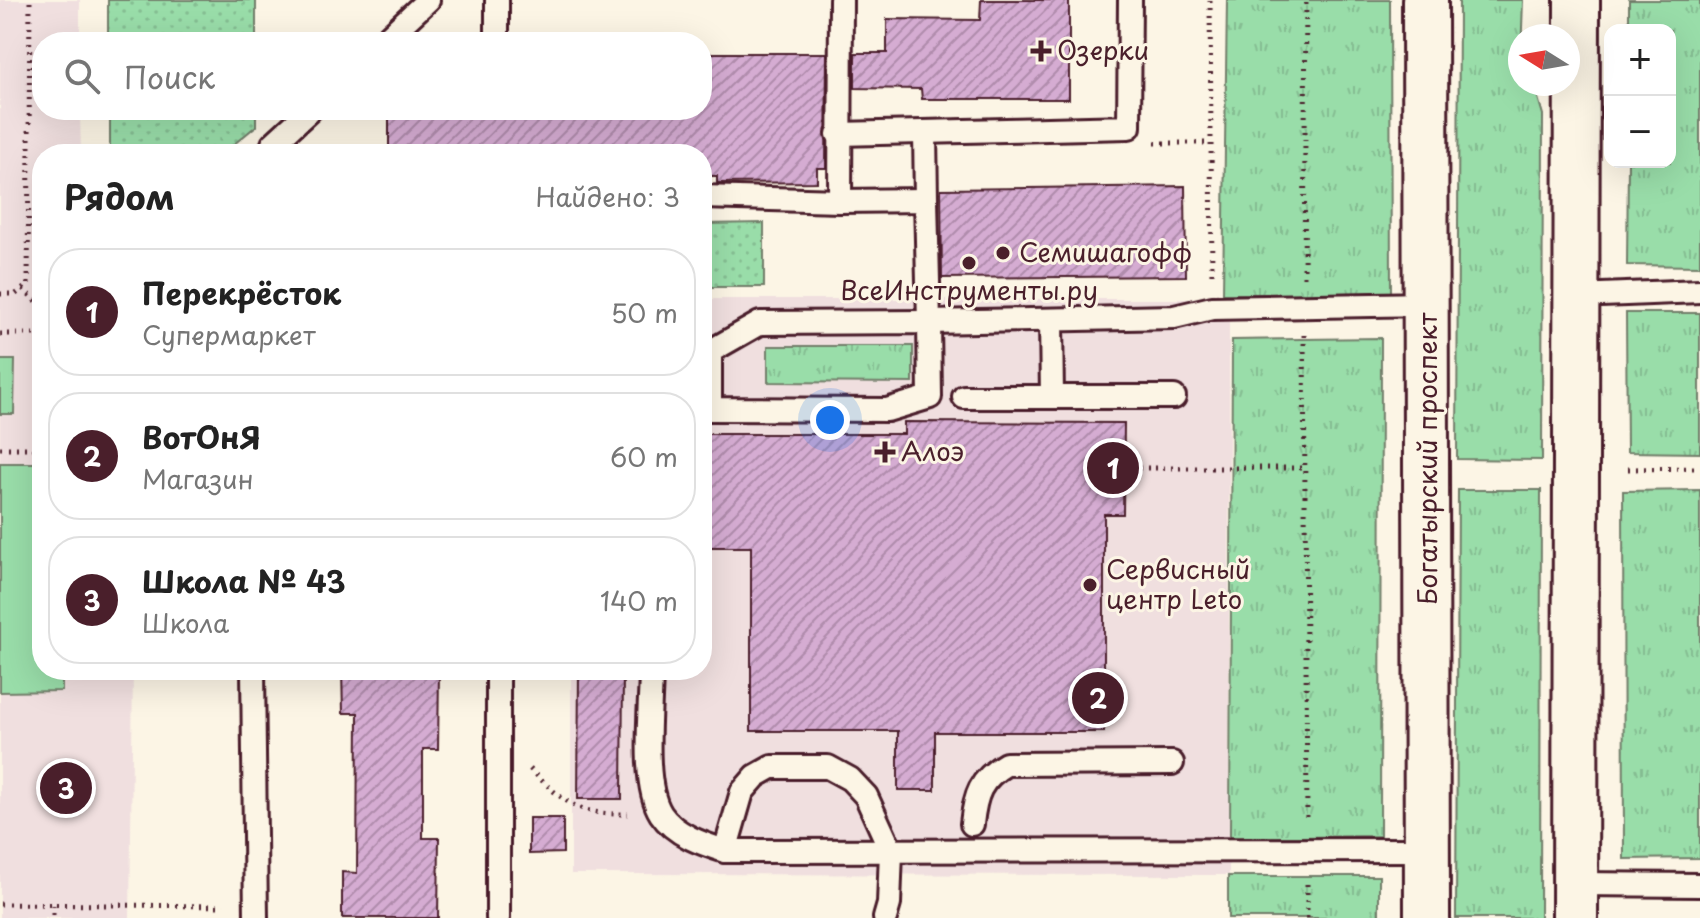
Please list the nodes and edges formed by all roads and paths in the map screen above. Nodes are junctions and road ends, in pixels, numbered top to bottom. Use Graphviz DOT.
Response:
graph roads {
  1 [pos="30,0"];
  2 [pos="428,0"];
  3 [pos="497,0"];
  4 [pos="841,0"];
  5 [pos="1130,0"];
  6 [pos="1210,0"];
  7 [pos="1306,0"];
  8 [pos="1425,0"];
  9 [pos="1577,0"];
  10 [pos="394,32"];
  11 [pos="497,32"];
  12 [pos="299,120"];
  13 [pos="1129,127"];
  14 [pos="925,133"];
  15 [pos="838,134"];
  16 [pos="1211,143"];
  17 [pos="273,144"];
  18 [pos="712,197"];
  19 [pos="926,200"];
  20 [pos="840,201"];
  21 [pos="23,289"];
  22 [pos="1700,291"];
  23 [pos="0,294"];
  24 [pos="1577,296"];
  25 [pos="32,297"];
  26 [pos="1428,304"];
  27 [pos="1304,306"];
  28 [pos="1212,308"];
  29 [pos="1051,320"];
  30 [pos="929,322"];
  31 [pos="0,334"];
  32 [pos="32,334"];
  33 [pos="712,351"];
  34 [pos="964,397"];
  35 [pos="1052,397"];
  36 [pos="1174,397"];
  37 [pos="712,409"];
  38 [pos="0,448"];
  39 [pos="32,448"];
  40 [pos="1123,468"];
  41 [pos="1306,468"];
  42 [pos="1700,468"];
  43 [pos="1628,469"];
  44 [pos="253,680"];
  45 [pos="498,680"];
  46 [pos="651,680"];
  47 [pos="498,730"];
  48 [pos="1172,763"];
  49 [pos="661,814"];
  50 [pos="972,824"];
  51 [pos="1307,850"];
  52 [pos="1427,850"];
  53 [pos="725,851"];
  54 [pos="891,851"];
  55 [pos="1700,885"];
  56 [pos="1575,901"];
  57 [pos="0,904"];
  58 [pos="53,905"];
  59 [pos="254,912"];
  60 [pos="53,918"];
  61 [pos="498,918"];
  62 [pos="885,918"];
  63 [pos="1307,918"];
  64 [pos="1427,918"];
  1 -- 21 [label="path"];
  2 -- 10 [label="lane"];
  3 -- 11 [label="lane"];
  4 -- 15 [label="lane"];
  5 -- 13 [label="lane"];
  6 -- 16 [label="path"];
  7 -- 27 [label="path"];
  8 -- 26 [label="main road, Богатырский проспект"];
  9 -- 24 [label="main road"];
  12 -- 17 [label="lane"];
  13 -- 14 [label="lane"];
  13 -- 16 [label="path"];
  14 -- 15 [label="lane"];
  14 -- 19 [label="lane"];
  15 -- 20 [label="lane"];
  16 -- 28 [label="path"];
  18 -- 20 [label="lane"];
  19 -- 20 [label="lane"];
  19 -- 30 [label="lane"];
  21 -- 23 [label="path"];
  21 -- 25 [label="path"];
  22 -- 24 [label="lane"];
  24 -- 56 [label="main road"];
  26 -- 27 [label="lane"];
  26 -- 52 [label="main road, Богатырский проспект"];
  27 -- 28 [label="lane"];
  27 -- 41 [label="path"];
  28 -- 29 [label="lane"];
  29 -- 30 [label="lane"];
  29 -- 35 [label="lane"];
  30 -- 33 [label="lane"];
  30 -- 37 [label="lane"];
  31 -- 32 [label="path"];
  34 -- 35 [label="lane"];
  35 -- 36 [label="lane"];
  38 -- 39 [label="path"];
  40 -- 41 [label="path"];
  41 -- 51 [label="path"];
  42 -- 43 [label="path"];
  44 -- 59 [label="lane"];
  45 -- 47 [label="lane"];
  46 -- 49 [label="lane"];
  47 -- 49 [label="path"];
  47 -- 61 [label="lane"];
  48 -- 50 [label="lane"];
  49 -- 53 [label="lane"];
  51 -- 52 [label="lane"];
  51 -- 54 [label="lane"];
  51 -- 63 [label="path"];
  52 -- 64 [label="main road, Богатырский проспект"];
  53 -- 54 [label="lane"];
  53 -- 54 [label="lane"];
  54 -- 62 [label="lane"];
  55 -- 56 [label="lane"];
  57 -- 58 [label="path"];
  58 -- 59 [label="path"];
  58 -- 60 [label="path"];
}
